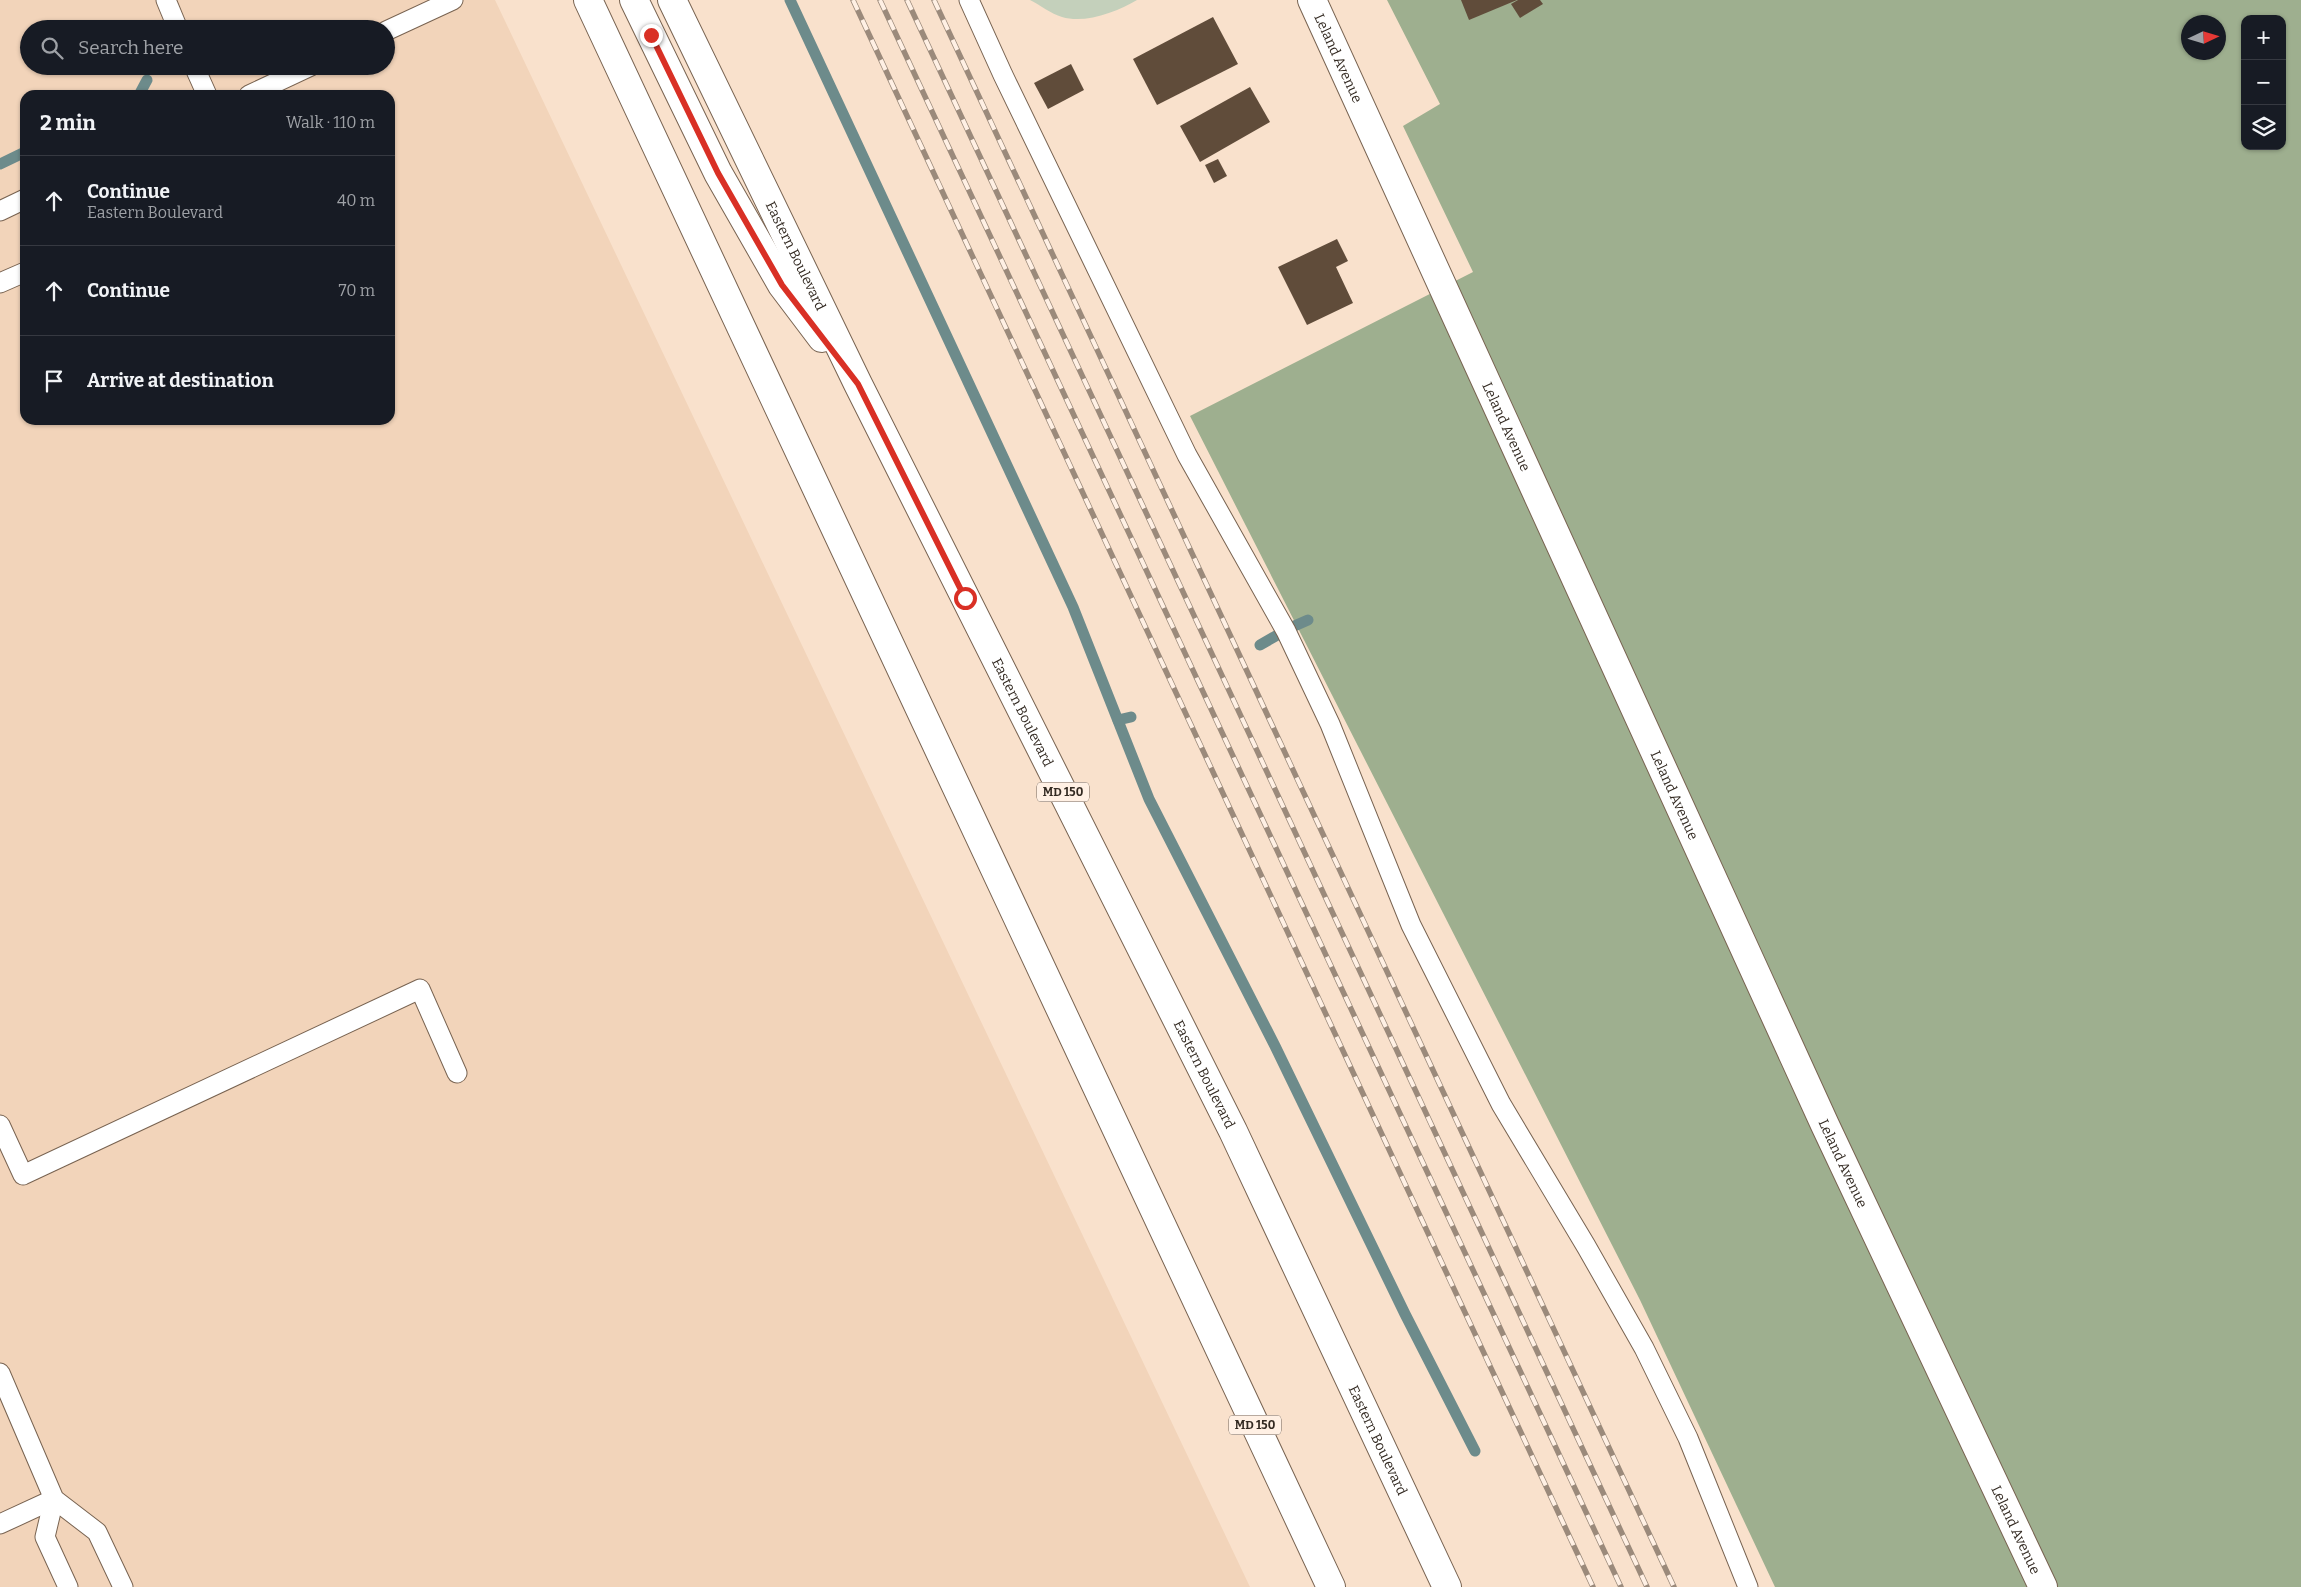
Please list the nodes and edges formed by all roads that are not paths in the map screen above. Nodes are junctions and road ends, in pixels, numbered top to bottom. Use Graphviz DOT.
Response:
graph roads {
  1 [pos="166,0"];
  2 [pos="588,0"];
  3 [pos="634,0"];
  4 [pos="672,0"];
  5 [pos="969,0"];
  6 [pos="1312,0"];
  7 [pos="443,2"];
  8 [pos="174,20"];
  9 [pos="395,26"];
  10 [pos="198,75"];
  11 [pos="292,75"];
  12 [pos="205,90"];
  13 [pos="260,90"];
  14 [pos="20,201"];
  15 [pos="0,211"];
  16 [pos="20,274"];
  17 [pos="0,283"];
  18 [pos="858,384"];
  19 [pos="457,1073"];
  20 [pos="0,1125"];
  21 [pos="0,1374"];
  22 [pos="54,1499"];
  23 [pos="0,1524"];
  24 [pos="68,1587"];
  25 [pos="123,1587"];
  26 [pos="1331,1587"];
  27 [pos="1447,1587"];
  28 [pos="1748,1587"];
  29 [pos="2043,1587"];
  1 -- 8 [label="lane"];
  2 -- 26 [label="main road, MD 150"];
  3 -- 18 [label="main road"];
  4 -- 18 [label="main road, Eastern Boulevard / MD 150"];
  5 -- 28 [label="lane"];
  6 -- 29 [label="main road, Leland Avenue"];
  7 -- 9 [label="lane"];
  10 -- 12 [label="lane"];
  11 -- 13 [label="lane"];
  14 -- 15 [label="lane"];
  16 -- 17 [label="lane"];
  18 -- 27 [label="main road, Eastern Boulevard / MD 150"];
  19 -- 20 [label="lane"];
  21 -- 22 [label="lane"];
  22 -- 23 [label="lane"];
  22 -- 24 [label="lane"];
  22 -- 25 [label="lane"];
}
